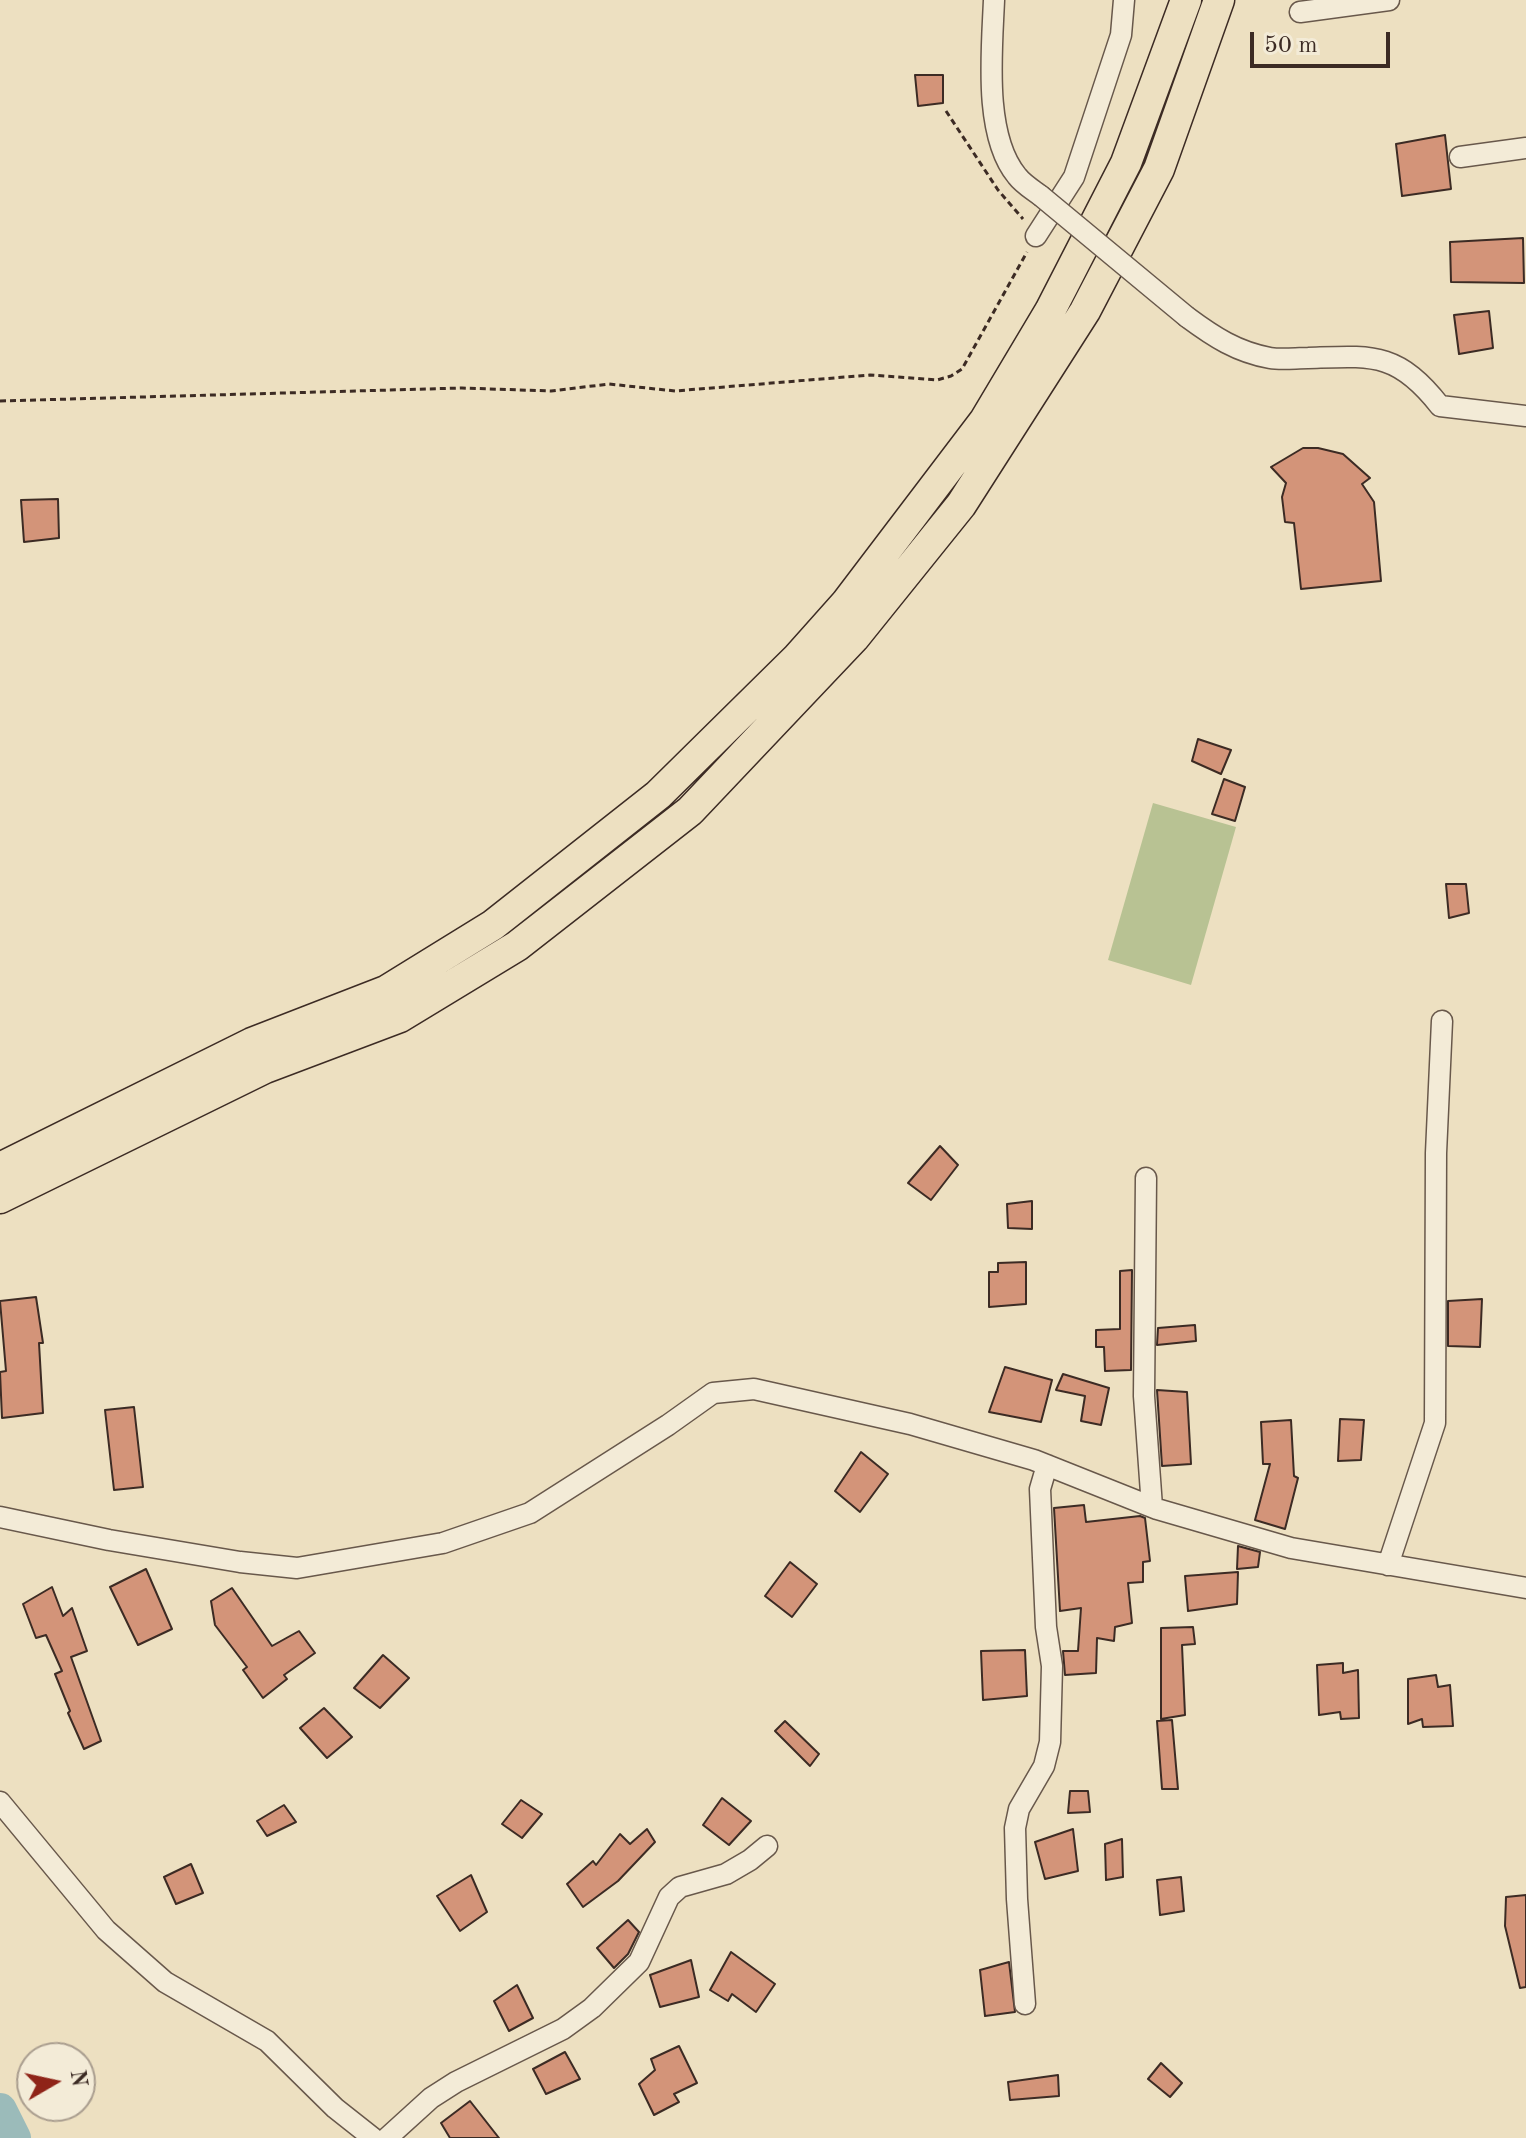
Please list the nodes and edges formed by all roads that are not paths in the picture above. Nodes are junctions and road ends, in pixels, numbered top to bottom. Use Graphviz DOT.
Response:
graph roads {
  1 [pos="994,0"];
  2 [pos="1124,0"];
  3 [pos="1186,0"];
  4 [pos="1219,0"];
  5 [pos="1389,0"];
  6 [pos="1300,12"];
  7 [pos="1526,148"];
  8 [pos="1460,157"];
  9 [pos="1036,236"];
  10 [pos="1526,416"];
  11 [pos="1442,1021"];
  12 [pos="0,1168"];
  13 [pos="1146,1178"];
  14 [pos="0,1198"];
  15 [pos="1047,1465"];
  16 [pos="1152,1507"];
  17 [pos="0,1517"];
  18 [pos="1388,1565"];
  19 [pos="1526,1588"];
  20 [pos="0,1802"];
  21 [pos="767,1846"];
  22 [pos="1025,2004"];
  23 [pos="373,2138"];
  24 [pos="387,2138"];
  1 -- 10 [label="street, bridge"];
  2 -- 9 [label="street"];
  3 -- 12 [label="highway"];
  4 -- 14 [label="highway"];
  5 -- 6 [label="street"];
  7 -- 8 [label="street"];
  11 -- 18 [label="street"];
  13 -- 16 [label="street"];
  15 -- 16 [label="street"];
  15 -- 17 [label="street"];
  15 -- 22 [label="street"];
  16 -- 18 [label="street"];
  18 -- 19 [label="street"];
  20 -- 23 [label="street"];
  21 -- 24 [label="street"];
}
